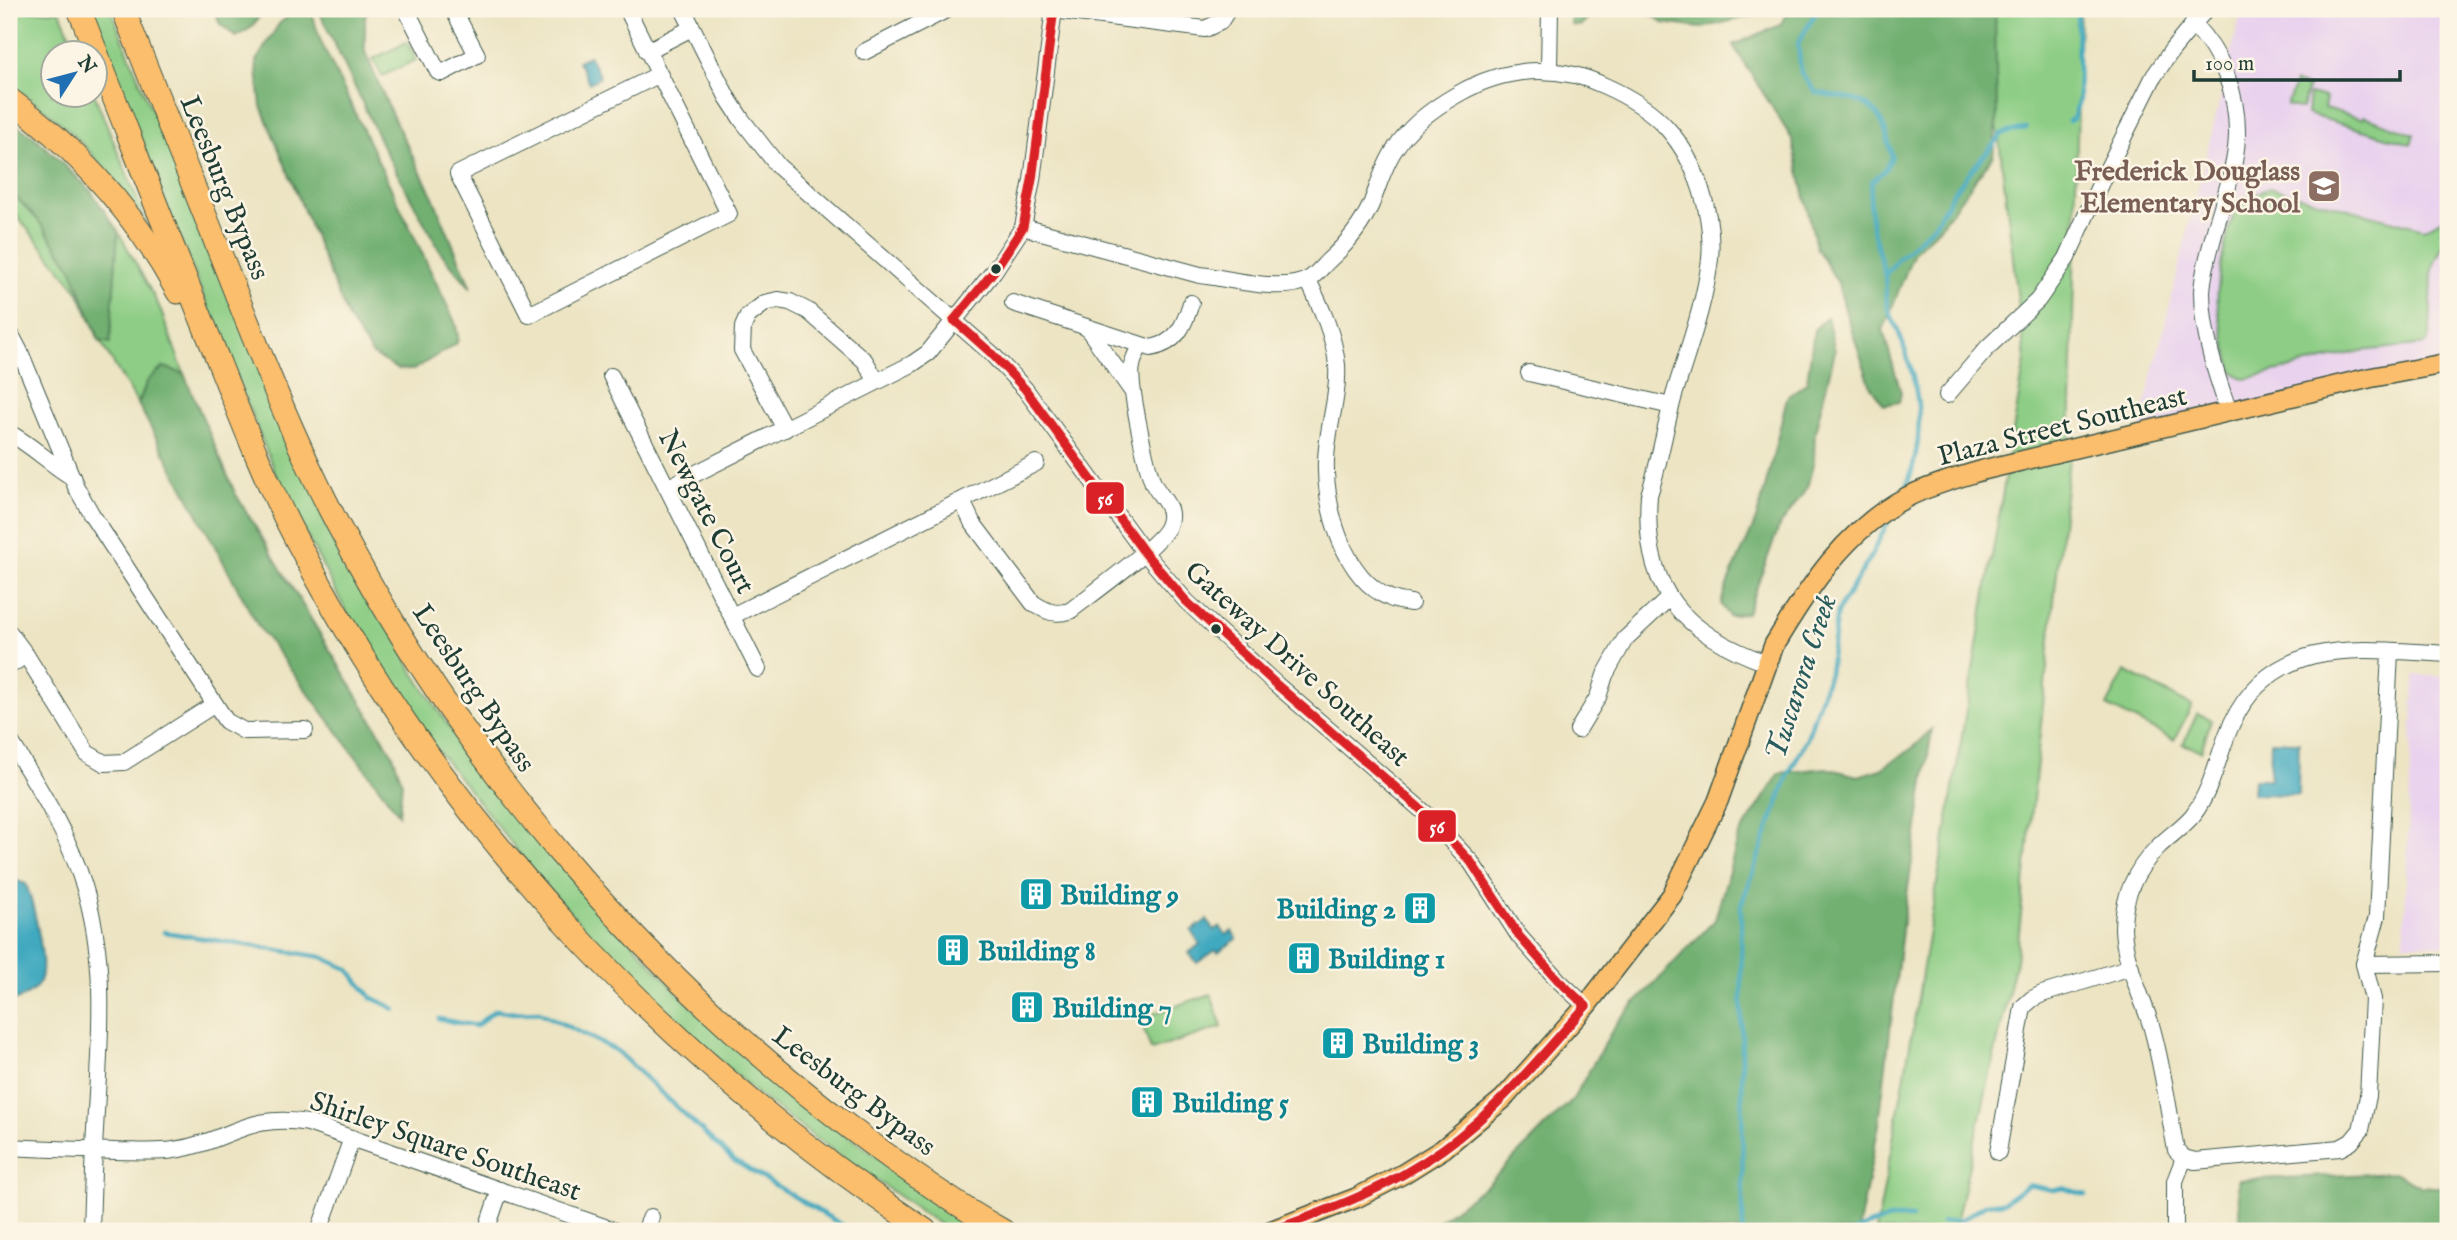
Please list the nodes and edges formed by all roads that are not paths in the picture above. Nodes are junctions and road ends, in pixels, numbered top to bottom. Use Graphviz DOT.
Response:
graph roads {
  1 [pos="79,9"];
  2 [pos="123,9"];
  3 [pos="408,9"];
  4 [pos="453,9"];
  5 [pos="626,9"];
  6 [pos="683,9"];
  7 [pos="948,9"];
  8 [pos="1051,9"];
  9 [pos="1228,9"];
  10 [pos="1550,9"];
  11 [pos="2206,9"];
  12 [pos="927,14"];
  13 [pos="2193,24"];
  14 [pos="692,28"];
  15 [pos="647,51"];
  16 [pos="864,52"];
  17 [pos="1549,69"];
  18 [pos="658,75"];
  19 [pos="9,99"];
  20 [pos="1023,227"];
  21 [pos="1308,280"];
  22 [pos="1013,303"];
  23 [pos="1191,303"];
  24 [pos="954,320"];
  25 [pos="1088,329"];
  26 [pos="9,331"];
  27 [pos="1139,346"];
  28 [pos="2448,363"];
  29 [pos="1529,373"];
  30 [pos="611,376"];
  31 [pos="225,377"];
  32 [pos="876,380"];
  33 [pos="1132,391"];
  34 [pos="1947,395"];
  35 [pos="1671,406"];
  36 [pos="2229,412"];
  37 [pos="785,429"];
  38 [pos="9,433"];
  39 [pos="1036,463"];
  40 [pos="72,477"];
  41 [pos="667,488"];
  42 [pos="962,501"];
  43 [pos="1144,552"];
  44 [pos="1669,598"];
  45 [pos="1410,603"];
  46 [pos="732,616"];
  47 [pos="9,632"];
  48 [pos="2390,652"];
  49 [pos="2448,654"];
  50 [pos="26,655"];
  51 [pos="1769,664"];
  52 [pos="9,666"];
  53 [pos="758,669"];
  54 [pos="215,704"];
  55 [pos="305,730"];
  56 [pos="1578,730"];
  57 [pos="9,739"];
  58 [pos="2448,963"];
  59 [pos="2364,964"];
  60 [pos="2131,967"];
  61 [pos="1586,1006"];
  62 [pos="352,1138"];
  63 [pos="9,1147"];
  64 [pos="94,1150"];
  65 [pos="1998,1152"];
  66 [pos="2184,1158"];
  67 [pos="500,1190"];
  68 [pos="91,1231"];
  69 [pos="319,1231"];
  70 [pos="486,1231"];
  71 [pos="616,1231"];
  72 [pos="926,1231"];
  73 [pos="1003,1231"];
  74 [pos="1270,1231"];
  75 [pos="2175,1231"];
  1 -- 31 [label="highway"];
  2 -- 73 [label="highway, Leesburg Bypass"];
  3 -- 4 [label="street"];
  5 -- 15 [label="street"];
  6 -- 14 [label="street, Gateway Drive Southeast"];
  7 -- 12 [label="street"];
  8 -- 9 [label="street"];
  8 -- 20 [label="street"];
  10 -- 17 [label="street"];
  11 -- 13 [label="street"];
  12 -- 16 [label="street"];
  13 -- 34 [label="street"];
  13 -- 36 [label="street"];
  14 -- 15 [label="street"];
  14 -- 24 [label="street, Gateway Drive Southeast"];
  15 -- 18 [label="street"];
  17 -- 21 [label="street"];
  17 -- 35 [label="street"];
  18 -- 18 [label="street"];
  19 -- 31 [label="highway"];
  20 -- 21 [label="street"];
  20 -- 24 [label="street"];
  21 -- 45 [label="street"];
  22 -- 25 [label="street"];
  23 -- 27 [label="street"];
  24 -- 32 [label="street"];
  24 -- 43 [label="street, Gateway Drive Southeast"];
  25 -- 27 [label="street"];
  25 -- 33 [label="street"];
  26 -- 40 [label="street"];
  27 -- 33 [label="street"];
  28 -- 36 [label="main road, Plaza Street Southeast"];
  29 -- 35 [label="street"];
  30 -- 41 [label="street, Newgate Court"];
  31 -- 72 [label="highway"];
  32 -- 37 [label="street"];
  32 -- 37 [label="street"];
  33 -- 43 [label="street"];
  35 -- 44 [label="street"];
  36 -- 51 [label="main road, Plaza Street Southeast"];
  37 -- 41 [label="street"];
  38 -- 40 [label="street"];
  39 -- 42 [label="street"];
  40 -- 54 [label="street"];
  41 -- 46 [label="street, Newgate Court"];
  42 -- 43 [label="street"];
  42 -- 46 [label="street"];
  43 -- 61 [label="street, Gateway Drive Southeast"];
  44 -- 51 [label="street"];
  44 -- 56 [label="street"];
  46 -- 53 [label="street, Newgate Court"];
  47 -- 50 [label="street"];
  48 -- 49 [label="street"];
  48 -- 59 [label="street"];
  48 -- 60 [label="street"];
  50 -- 52 [label="street"];
  50 -- 54 [label="street"];
  51 -- 61 [label="main road, Plaza Street Southeast"];
  54 -- 55 [label="street"];
  57 -- 64 [label="street"];
  58 -- 59 [label="street"];
  59 -- 66 [label="street"];
  60 -- 65 [label="street"];
  60 -- 66 [label="street"];
  61 -- 74 [label="main road, Plaza Street Southeast"];
  62 -- 64 [label="street, Shirley Square Southeast"];
  62 -- 67 [label="street, Shirley Square Southeast"];
  62 -- 69 [label="street"];
  63 -- 64 [label="street, Shirley Square Southeast"];
  64 -- 68 [label="street"];
  66 -- 75 [label="street"];
  67 -- 70 [label="street"];
  67 -- 71 [label="street, Shirley Square Southeast"];
}
